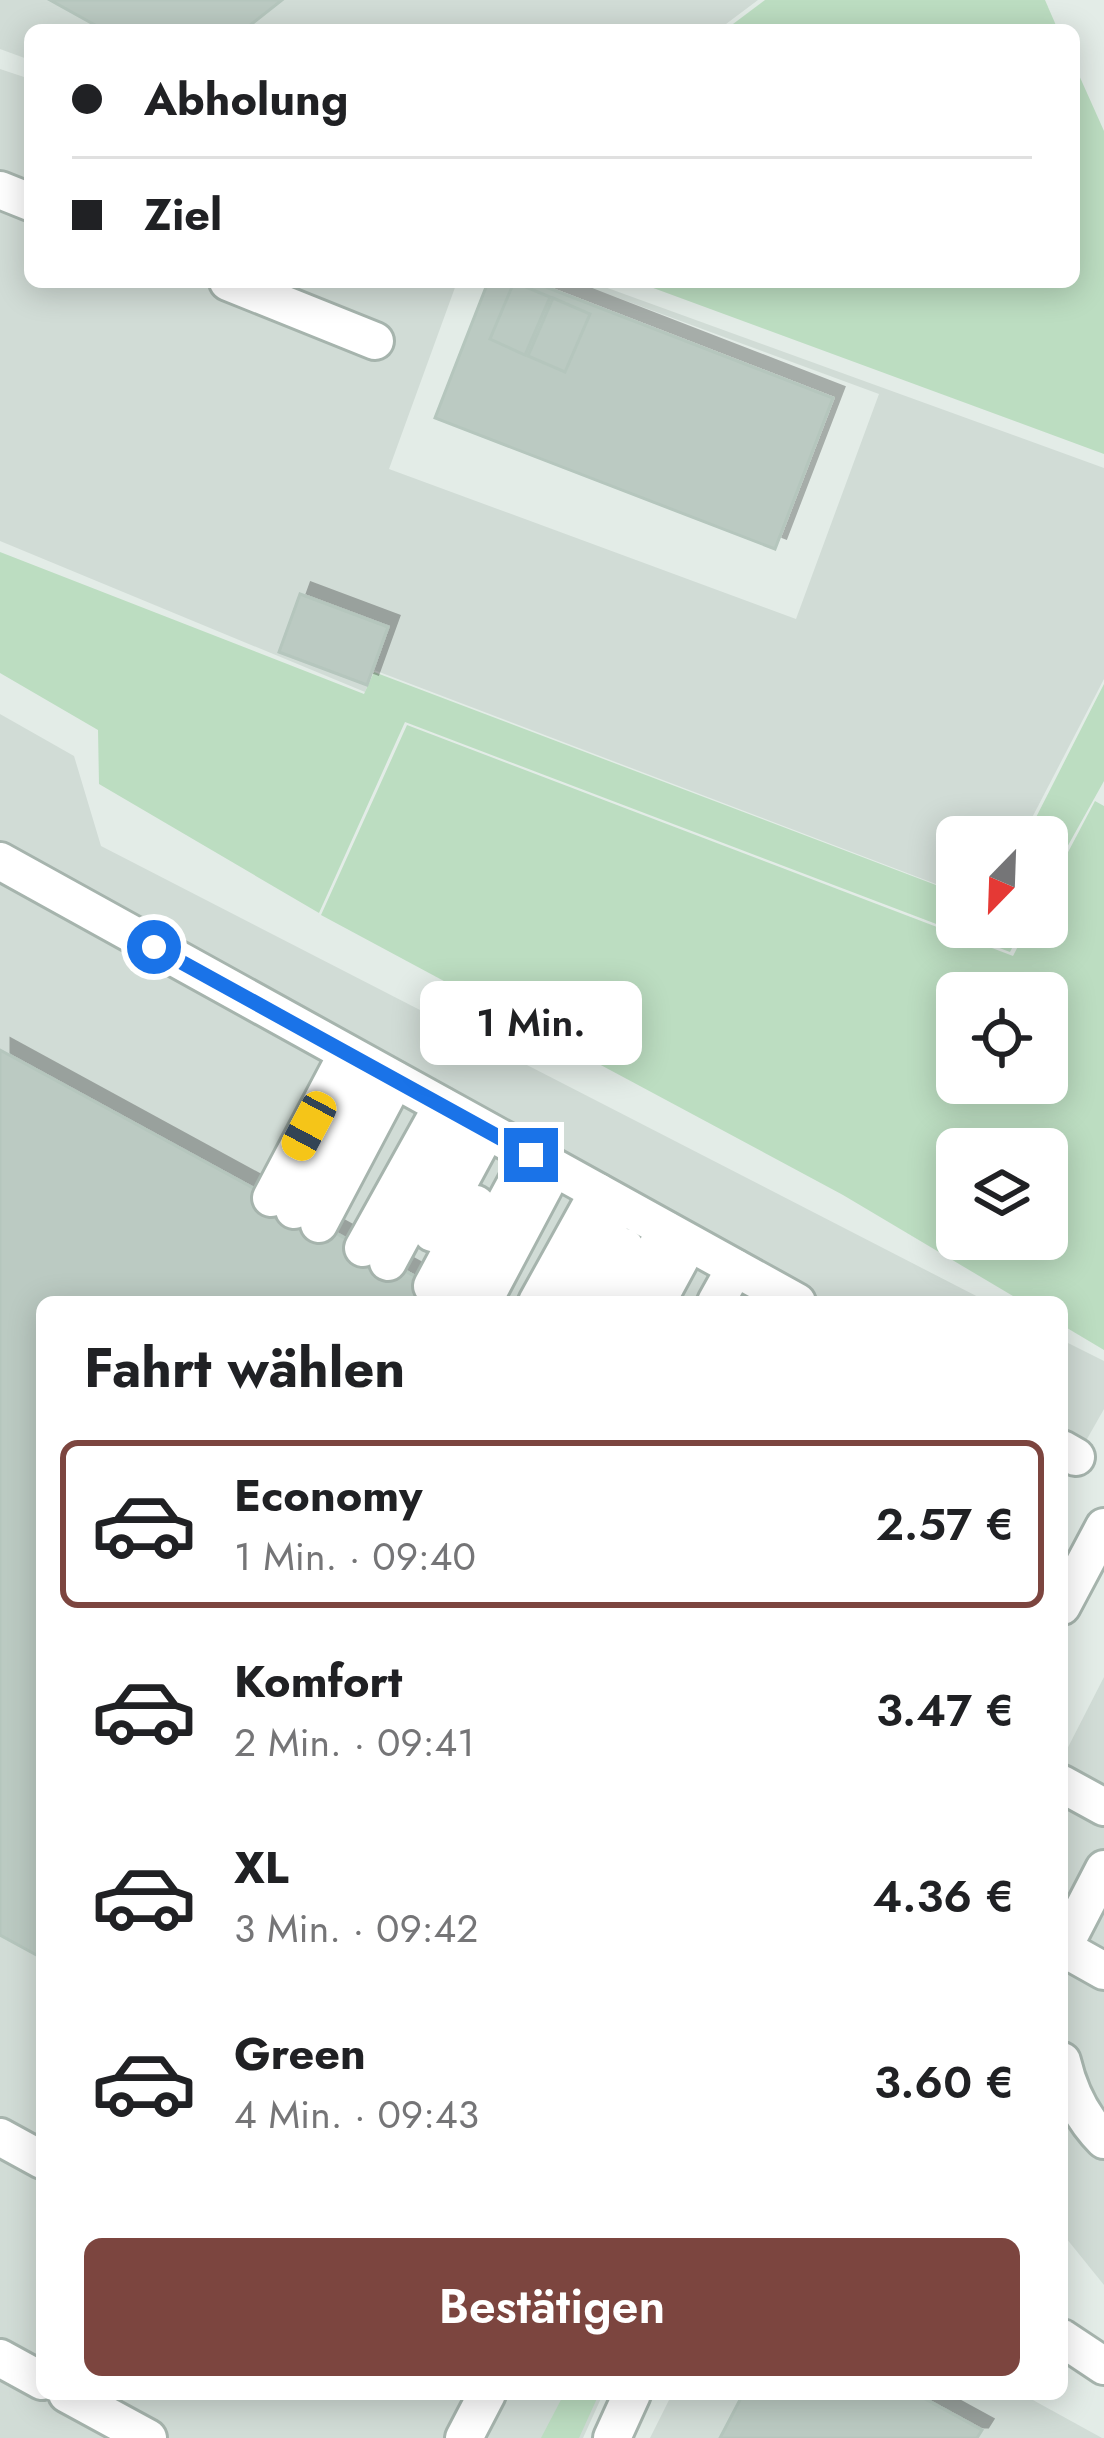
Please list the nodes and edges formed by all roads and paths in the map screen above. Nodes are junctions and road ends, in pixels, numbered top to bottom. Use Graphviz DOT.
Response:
graph roads {
  1 [pos="243,288"];
  2 [pos="374,341"];
  3 [pos="0,861"];
  4 [pos="542,1161"];
  5 [pos="376,1254"];
  6 [pos="509,1296"];
  7 [pos="537,1296"];
  8 [pos="566,1296"];
  9 [pos="594,1296"];
  10 [pos="622,1296"];
  11 [pos="652,1296"];
  12 [pos="679,1296"];
  13 [pos="709,1296"];
  14 [pos="786,1296"];
  15 [pos="1104,1527"];
  16 [pos="1068,1595"];
  17 [pos="1068,1787"];
  18 [pos="1104,1807"];
  19 [pos="1104,1870"];
  20 [pos="1068,1938"];
  21 [pos="1068,1952"];
  22 [pos="1104,1971"];
  23 [pos="1068,2086"];
  24 [pos="0,2137"];
  25 [pos="1104,2140"];
  26 [pos="36,2157"];
  27 [pos="1068,2342"];
  28 [pos="0,2358"];
  29 [pos="1104,2366"];
  30 [pos="36,2378"];
  31 [pos="78,2400"];
  32 [pos="481,2400"];
  33 [pos="629,2400"];
  34 [pos="148,2438"];
  35 [pos="464,2438"];
  36 [pos="612,2438"];
  1 -- 2 [label="street"];
  3 -- 4 [label="street"];
  4 -- 5 [label="street"];
  4 -- 5 [label="street"];
  4 -- 5 [label="street"];
  4 -- 5 [label="street"];
  4 -- 5 [label="street"];
  4 -- 6 [label="street"];
  4 -- 7 [label="street"];
  4 -- 8 [label="street"];
  4 -- 9 [label="street"];
  4 -- 10 [label="street"];
  4 -- 11 [label="street"];
  4 -- 12 [label="street"];
  4 -- 13 [label="street"];
  4 -- 14 [label="street"];
  15 -- 16 [label="street"];
  17 -- 18 [label="street"];
  19 -- 20 [label="street"];
  21 -- 22 [label="street"];
  23 -- 25 [label="street"];
  24 -- 26 [label="street"];
  27 -- 29 [label="street"];
  28 -- 30 [label="street"];
  31 -- 34 [label="street"];
  32 -- 35 [label="street"];
  33 -- 36 [label="street"];
}
